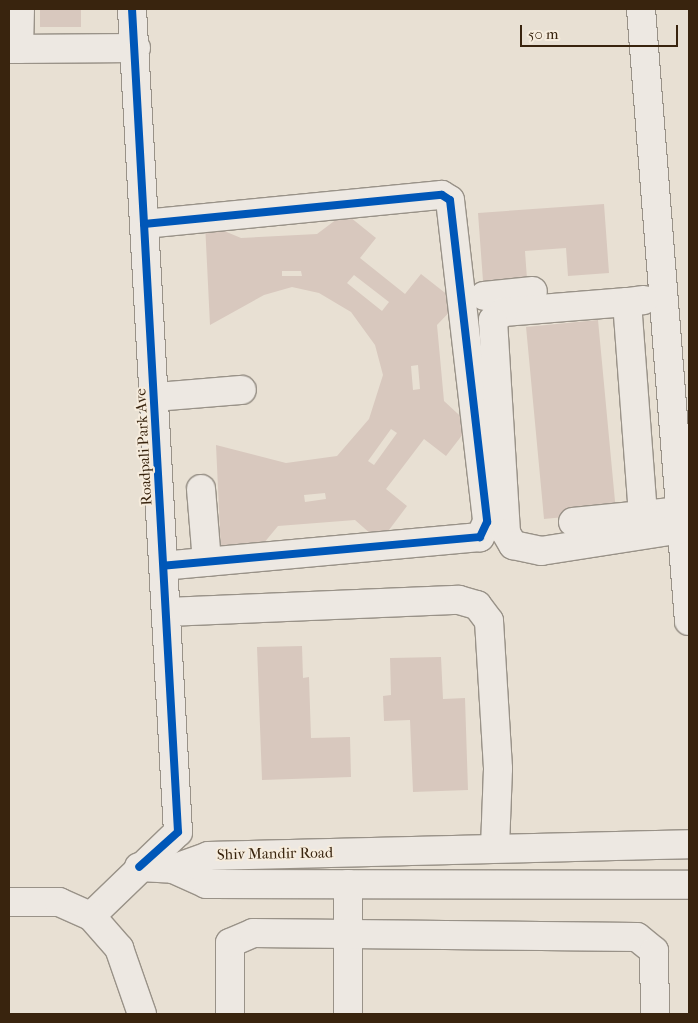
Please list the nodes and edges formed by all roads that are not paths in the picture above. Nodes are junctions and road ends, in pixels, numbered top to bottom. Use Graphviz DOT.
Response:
graph roads {
  1 [pos="20,9"];
  2 [pos="132,9"];
  3 [pos="642,9"];
  4 [pos="136,48"];
  5 [pos="14,49"];
  6 [pos="144,224"];
  7 [pos="665,289"];
  8 [pos="484,296"];
  9 [pos="627,302"];
  10 [pos="679,337"];
  11 [pos="242,390"];
  12 [pos="156,397"];
  13 [pos="683,452"];
  14 [pos="201,489"];
  15 [pos="681,520"];
  16 [pos="573,522"];
  17 [pos="644,525"];
  18 [pos="207,562"];
  19 [pos="164,566"];
  20 [pos="167,612"];
  21 [pos="689,621"];
  22 [pos="689,844"];
  23 [pos="495,848"];
  24 [pos="139,867"];
  25 [pos="173,869"];
  26 [pos="348,884"];
  27 [pos="689,885"];
  28 [pos="9,902"];
  29 [pos="91,916"];
  30 [pos="348,934"];
  31 [pos="142,1014"];
  32 [pos="230,1014"];
  33 [pos="348,1014"];
  34 [pos="656,1014"];
  1 -- 5 [label="street"];
  2 -- 4 [label="street, Roadpali Park Ave"];
  3 -- 7 [label="street"];
  4 -- 5 [label="street"];
  4 -- 6 [label="street, Roadpali Park Ave"];
  6 -- 12 [label="street, Roadpali Park Ave"];
  6 -- 18 [label="street"];
  7 -- 8 [label="street"];
  7 -- 9 [label="street"];
  7 -- 10 [label="street"];
  9 -- 17 [label="street"];
  9 -- 17 [label="street"];
  10 -- 13 [label="street"];
  11 -- 12 [label="street"];
  12 -- 19 [label="street, Roadpali Park Ave"];
  13 -- 15 [label="street"];
  14 -- 18 [label="street"];
  15 -- 17 [label="street"];
  15 -- 21 [label="street"];
  16 -- 17 [label="street"];
  18 -- 19 [label="street"];
  19 -- 20 [label="street, Roadpali Park Ave"];
  20 -- 23 [label="street"];
  20 -- 24 [label="street, Roadpali Park Ave"];
  22 -- 23 [label="street, Shiv Mandir Road"];
  23 -- 25 [label="street, Shiv Mandir Road"];
  24 -- 25 [label="street"];
  24 -- 29 [label="street"];
  25 -- 26 [label="street, Shiv Mandir Road"];
  26 -- 27 [label="street, Shiv Mandir Road"];
  26 -- 30 [label="street"];
  28 -- 29 [label="street"];
  29 -- 31 [label="street"];
  30 -- 32 [label="street"];
  30 -- 33 [label="street"];
  30 -- 34 [label="street"];
}
